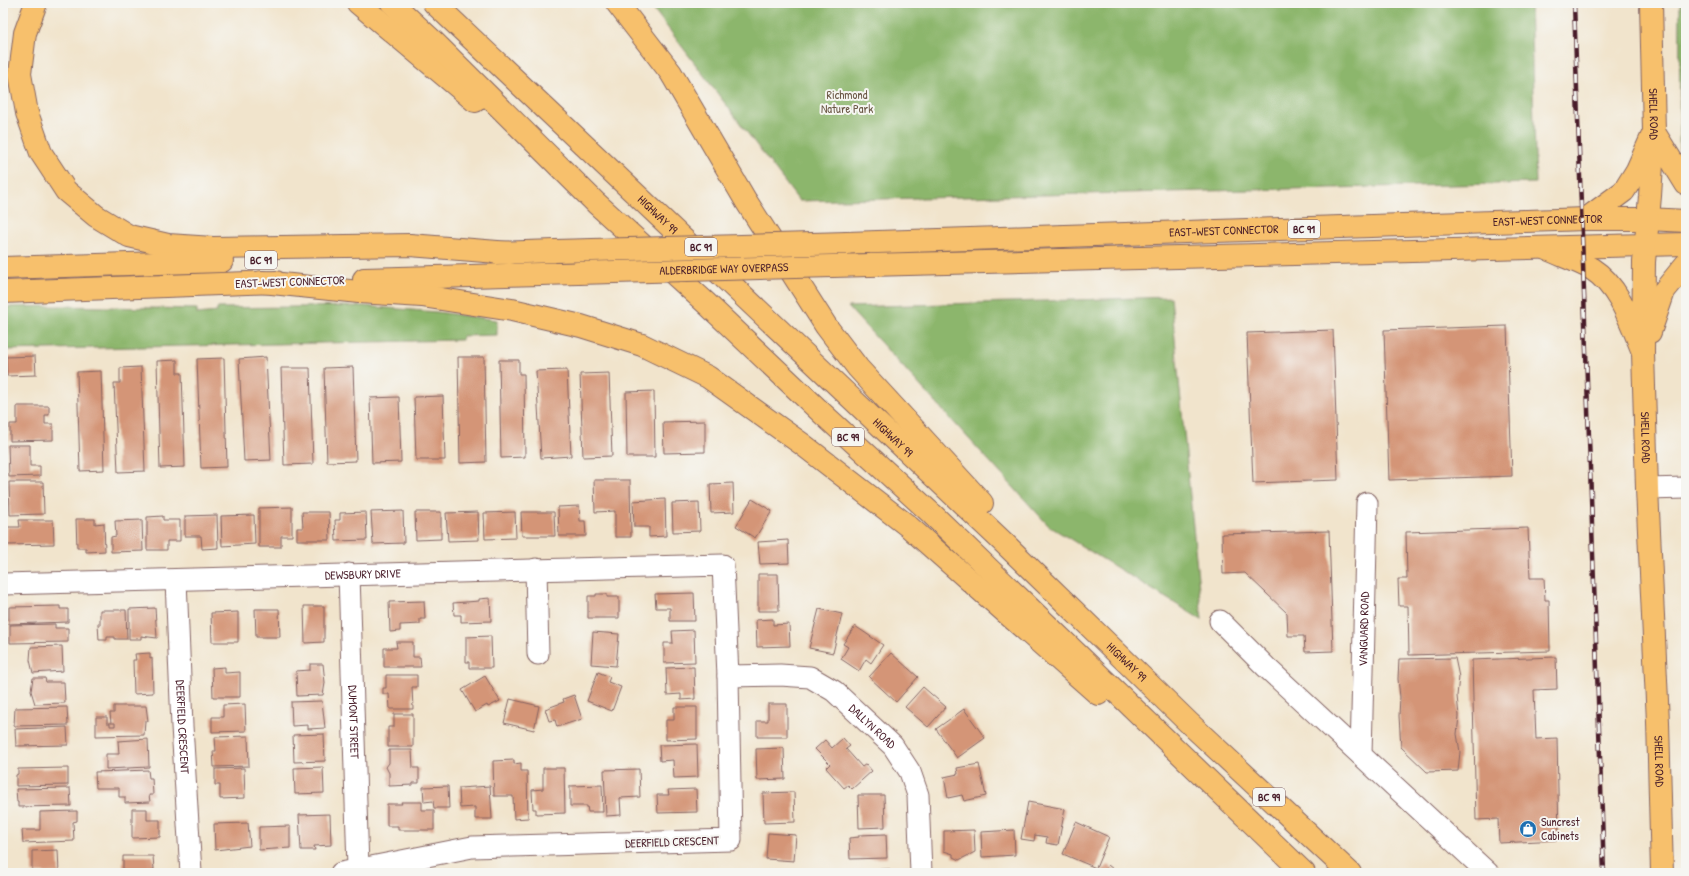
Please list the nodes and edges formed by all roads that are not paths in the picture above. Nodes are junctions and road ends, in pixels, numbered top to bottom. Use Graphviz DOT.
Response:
graph roads {
  1 [pos="36,3"];
  2 [pos="358,3"];
  3 [pos="392,3"];
  4 [pos="434,3"];
  5 [pos="616,3"];
  6 [pos="1651,3"];
  7 [pos="1654,132"];
  8 [pos="1686,184"];
  9 [pos="596,203"];
  10 [pos="1586,219"];
  11 [pos="1648,219"];
  12 [pos="1686,221"];
  13 [pos="847,244"];
  14 [pos="1645,244"];
  15 [pos="1686,244"];
  16 [pos="1540,247"];
  17 [pos="555,251"];
  18 [pos="510,252"];
  19 [pos="870,264"];
  20 [pos="1686,264"];
  21 [pos="8,268"];
  22 [pos="578,273"];
  23 [pos="262,282"];
  24 [pos="7,292"];
  25 [pos="1643,352"];
  26 [pos="1686,488"];
  27 [pos="1647,489"];
  28 [pos="1367,503"];
  29 [pos="723,565"];
  30 [pos="536,569"];
  31 [pos="349,574"];
  32 [pos="176,580"];
  33 [pos="3,584"];
  34 [pos="1220,621"];
  35 [pos="538,654"];
  36 [pos="728,676"];
  37 [pos="1188,722"];
  38 [pos="1361,755"];
  39 [pos="350,871"];
  40 [pos="191,873"];
  41 [pos="921,873"];
  42 [pos="1303,873"];
  43 [pos="1350,873"];
  44 [pos="1488,873"];
  45 [pos="1662,873"];
  1 -- 18 [label="main road"];
  2 -- 9 [label="main road"];
  3 -- 9 [label="main road, BC 99"];
  4 -- 37 [label="main road, HIGHWAY 99 / BC 99"];
  5 -- 37 [label="main road"];
  6 -- 7 [label="main road, SHELL ROAD"];
  7 -- 8 [label="main road"];
  7 -- 10 [label="main road"];
  7 -- 11 [label="main road, SHELL ROAD"];
  9 -- 42 [label="main road, BC 99"];
  10 -- 11 [label="main road, EAST-WEST CONNECTOR / BC 91"];
  10 -- 13 [label="main road, EAST-WEST CONNECTOR / BC 91"];
  11 -- 12 [label="main road, EAST-WEST CONNECTOR"];
  11 -- 14 [label="main road, SHELL ROAD"];
  13 -- 17 [label="main road, ALDERBRIDGE WAY OVERPASS / BC 91, bridge"];
  14 -- 15 [label="main road, EAST-WEST CONNECTOR"];
  14 -- 16 [label="main road, EAST-WEST CONNECTOR / BC 91"];
  14 -- 25 [label="main road, SHELL ROAD"];
  16 -- 19 [label="main road, EAST-WEST CONNECTOR / BC 91"];
  16 -- 25 [label="main road"];
  17 -- 18 [label="main road, EAST-WEST CONNECTOR / BC 91"];
  18 -- 21 [label="main road, EAST-WEST CONNECTOR / BC 91"];
  19 -- 22 [label="main road, ALDERBRIDGE WAY OVERPASS / BC 91, bridge"];
  20 -- 25 [label="main road"];
  22 -- 23 [label="main road, EAST-WEST CONNECTOR / BC 91"];
  23 -- 24 [label="main road, EAST-WEST CONNECTOR / BC 91"];
  23 -- 42 [label="main road"];
  25 -- 27 [label="main road, SHELL ROAD"];
  26 -- 27 [label="street"];
  27 -- 45 [label="main road, SHELL ROAD"];
  28 -- 38 [label="street, VANGUARD ROAD"];
  29 -- 30 [label="street, DEWSBURY DRIVE"];
  29 -- 36 [label="street, DEERFIELD CRESCENT"];
  30 -- 31 [label="street, DEWSBURY DRIVE"];
  30 -- 35 [label="street"];
  31 -- 32 [label="street, DEWSBURY DRIVE"];
  31 -- 39 [label="street, DUMONT STREET"];
  32 -- 33 [label="street, DEWSBURY DRIVE"];
  32 -- 40 [label="street, DEERFIELD CRESCENT"];
  34 -- 38 [label="street"];
  36 -- 39 [label="street, DEERFIELD CRESCENT"];
  36 -- 41 [label="street, DALLYN ROAD"];
  37 -- 43 [label="main road, HIGHWAY 99 / BC 99"];
  38 -- 44 [label="street"];
}
